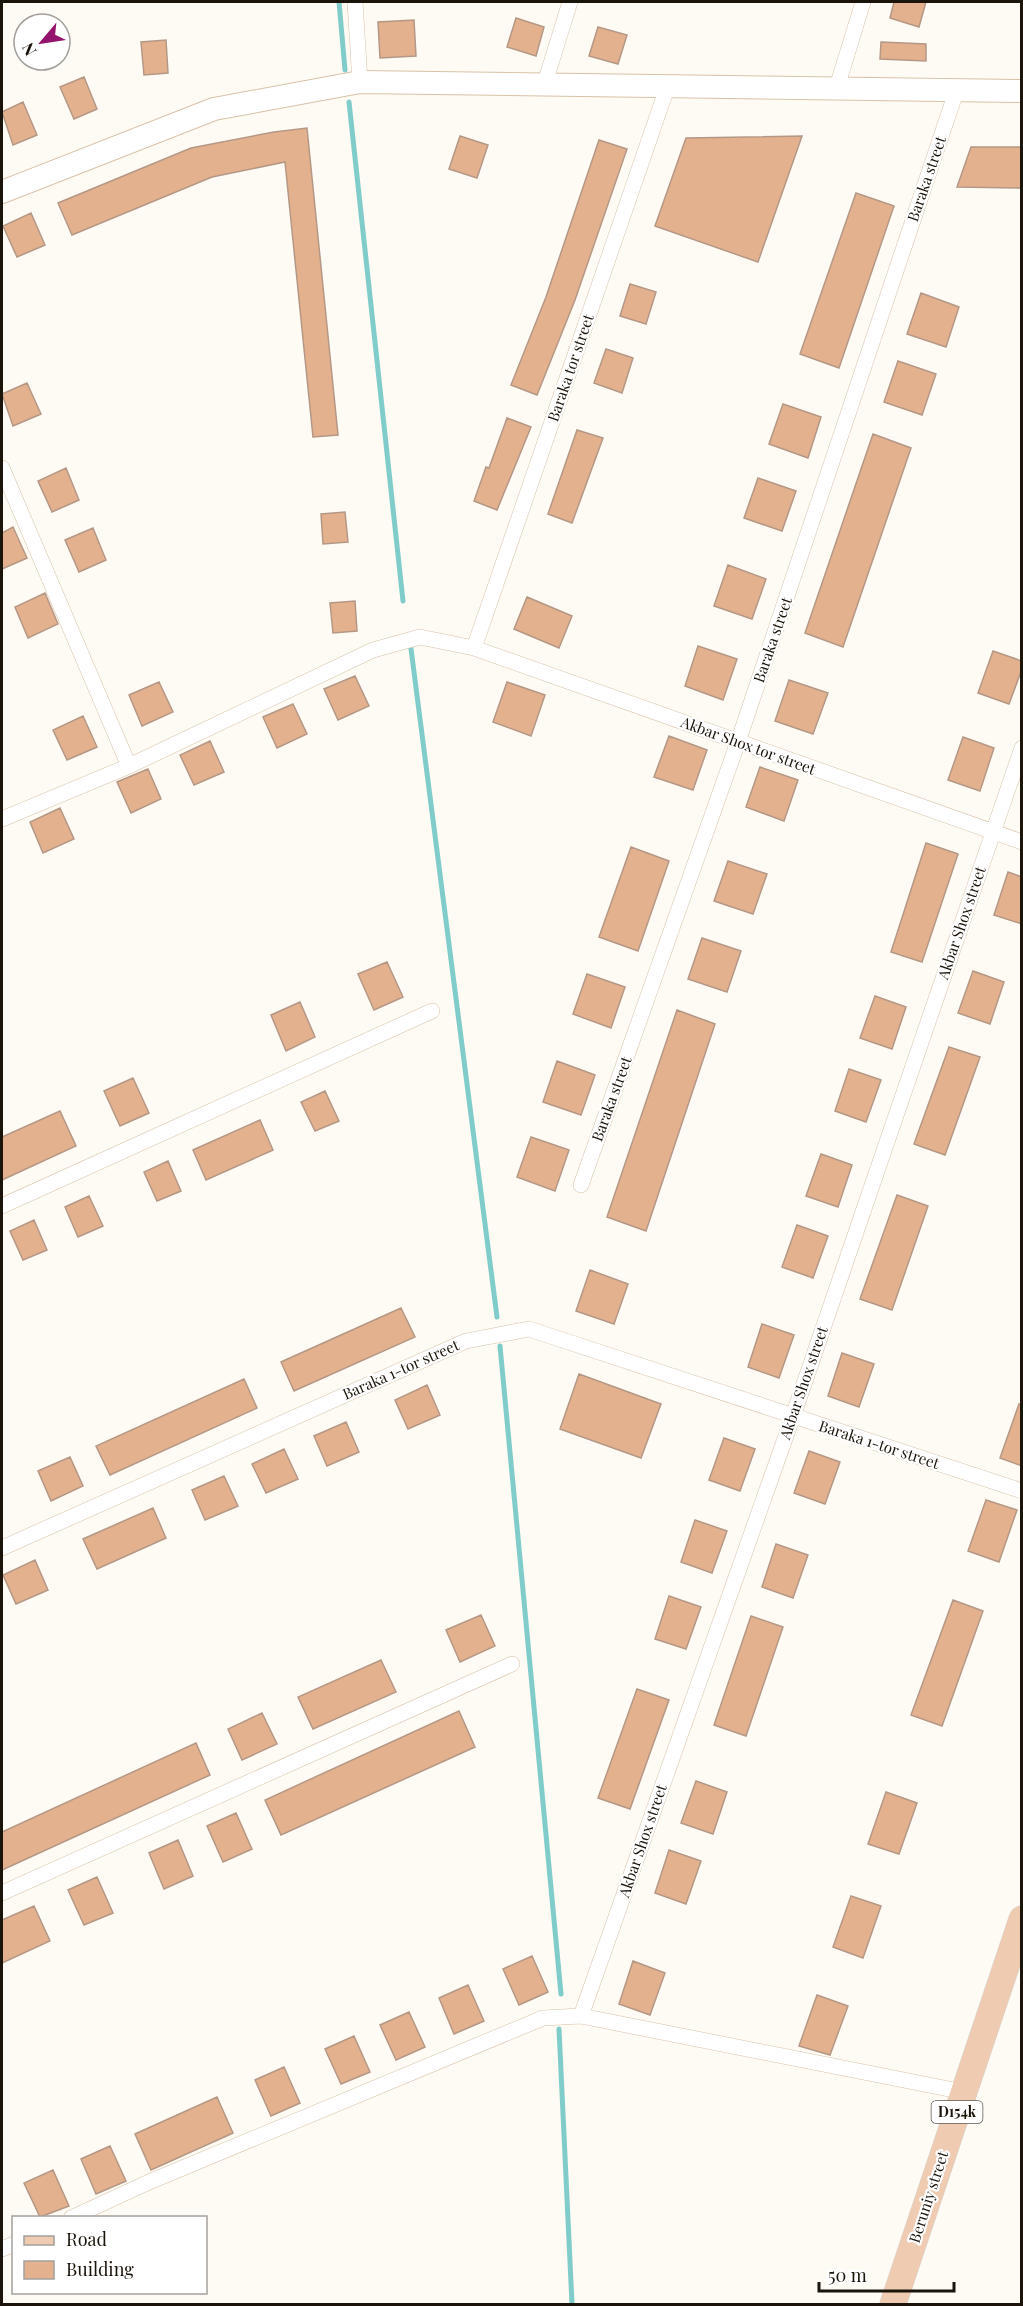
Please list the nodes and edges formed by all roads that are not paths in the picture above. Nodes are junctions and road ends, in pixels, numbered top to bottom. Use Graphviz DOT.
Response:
graph roads {
  1 [pos="356,2"];
  2 [pos="570,2"];
  3 [pos="863,2"];
  4 [pos="360,82"];
  5 [pos="544,86"];
  6 [pos="837,87"];
  7 [pos="667,88"];
  8 [pos="1022,91"];
  9 [pos="956,92"];
  10 [pos="2,192"];
  11 [pos="2,468"];
  12 [pos="474,648"];
  13 [pos="738,742"];
  14 [pos="1022,748"];
  15 [pos="129,765"];
  16 [pos="2,819"];
  17 [pos="993,833"];
  18 [pos="1022,842"];
  19 [pos="432,1011"];
  20 [pos="581,1185"];
  21 [pos="2,1206"];
  22 [pos="793,1416"];
  23 [pos="1022,1491"];
  24 [pos="2,1548"];
  25 [pos="512,1664"];
  26 [pos="2,1893"];
  27 [pos="1022,1918"];
  28 [pos="581,2016"];
  29 [pos="964,2092"];
  30 [pos="73,2216"];
  31 [pos="893,2304"];
  1 -- 4 [label="street"];
  2 -- 5 [label="street"];
  3 -- 6 [label="street"];
  4 -- 5 [label="street"];
  4 -- 10 [label="street"];
  5 -- 7 [label="street"];
  6 -- 7 [label="street"];
  6 -- 9 [label="street"];
  7 -- 12 [label="street, Baraka tor street"];
  8 -- 9 [label="street"];
  9 -- 13 [label="street, Baraka street"];
  11 -- 15 [label="street"];
  12 -- 13 [label="street, Akbar Shox tor street"];
  12 -- 15 [label="street, Akbar Shox tor street"];
  13 -- 17 [label="street, Akbar Shox tor street"];
  13 -- 20 [label="street, Baraka street"];
  14 -- 17 [label="street, Akbar Shox street"];
  15 -- 16 [label="street, Akbar Shox tor street"];
  17 -- 18 [label="street, Akbar Shox tor street"];
  17 -- 22 [label="street, Akbar Shox street"];
  19 -- 21 [label="street"];
  22 -- 23 [label="street, Baraka 1-tor street"];
  22 -- 24 [label="street, Baraka 1-tor street"];
  22 -- 28 [label="street, Akbar Shox street"];
  25 -- 26 [label="street"];
  27 -- 29 [label="main road, Beruniy street / D154k"];
  28 -- 29 [label="street"];
  28 -- 30 [label="street"];
  29 -- 31 [label="main road, Beruniy street / D154k"];
}
